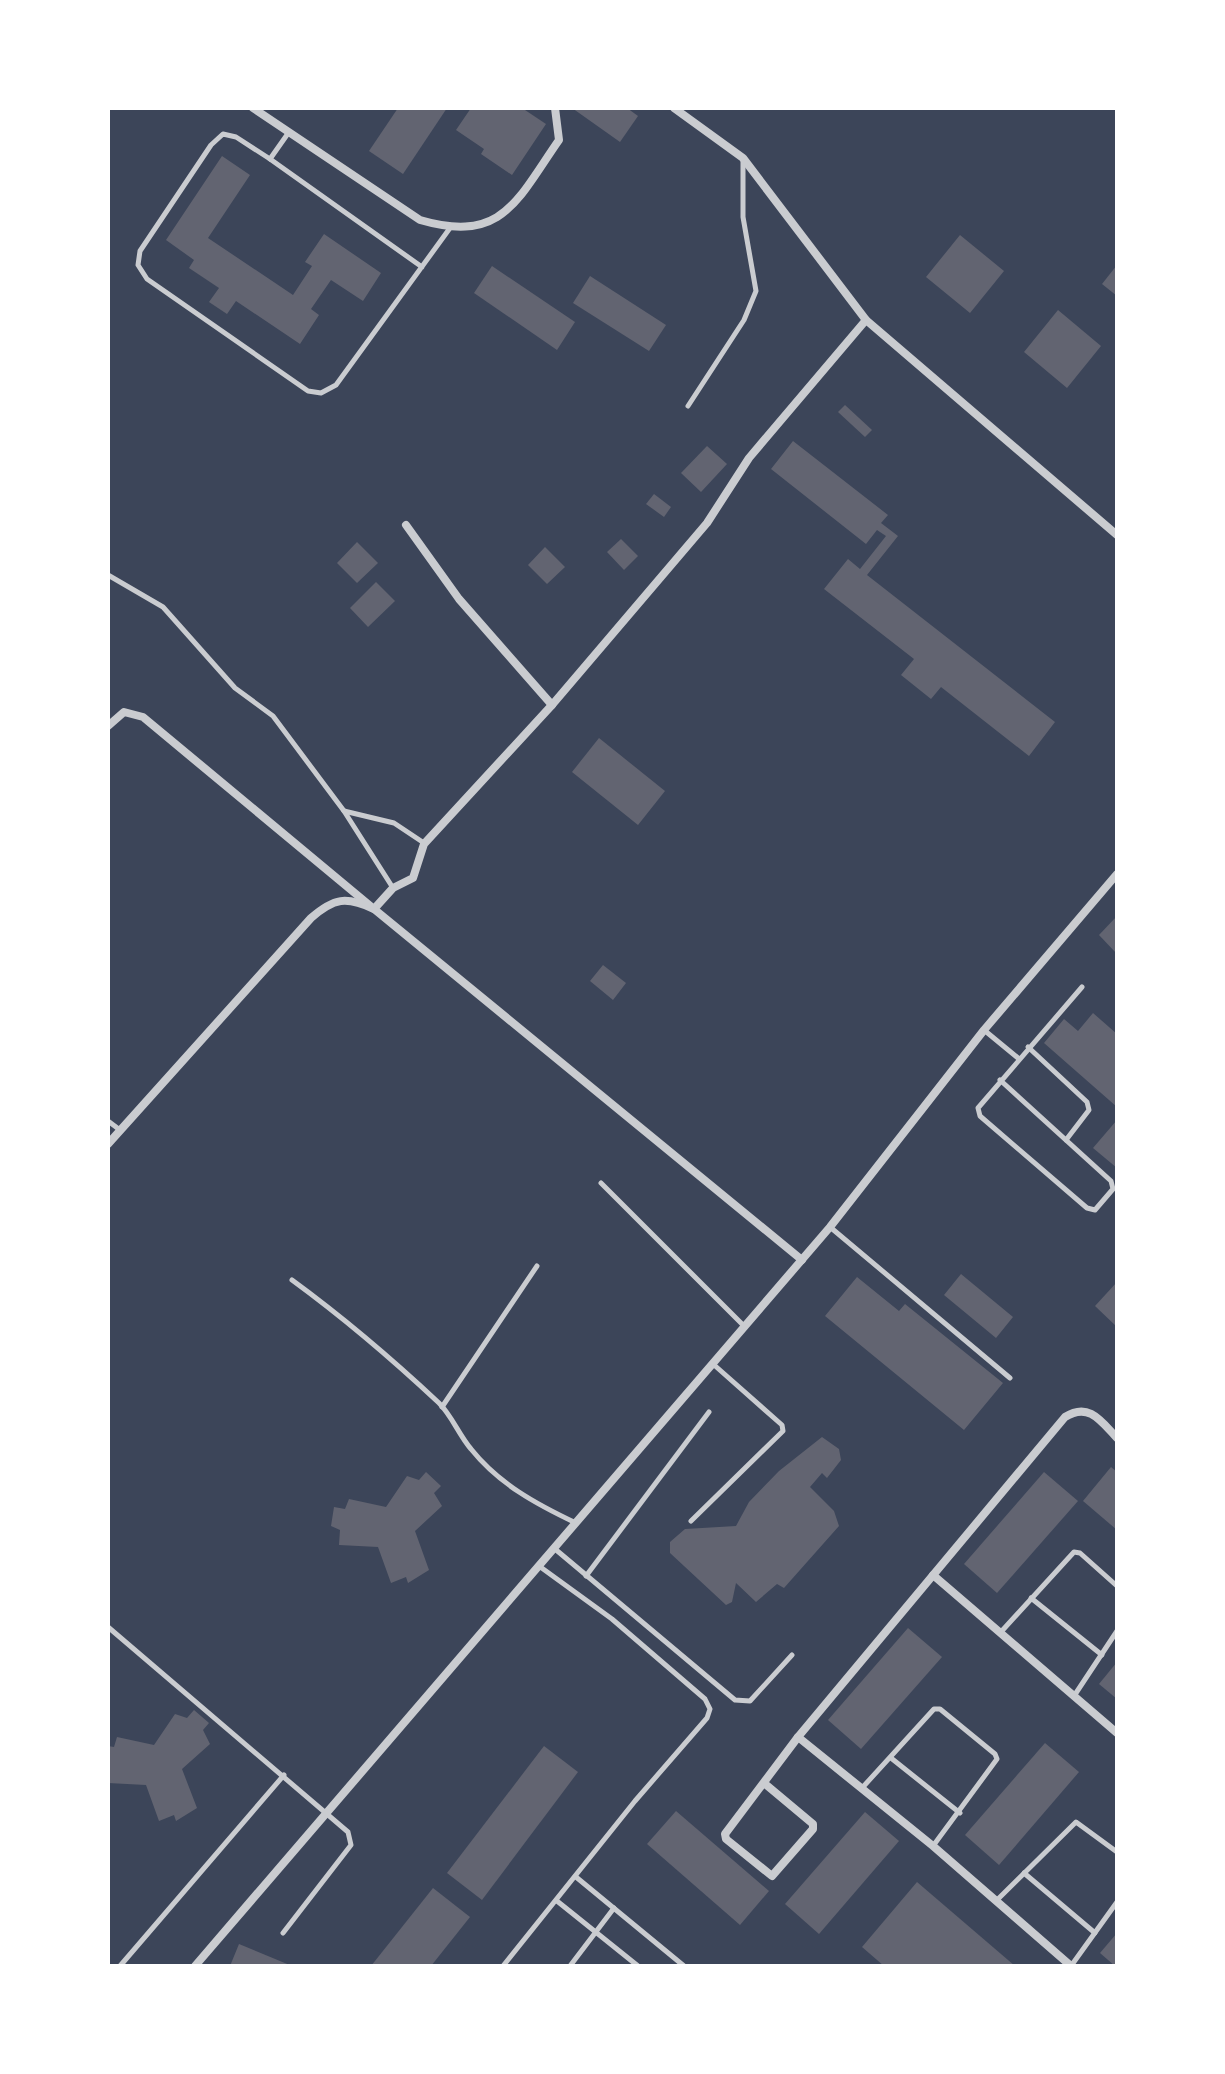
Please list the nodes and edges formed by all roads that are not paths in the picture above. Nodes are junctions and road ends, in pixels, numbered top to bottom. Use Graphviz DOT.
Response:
graph roads {
  1 [pos="253,108"];
  2 [pos="555,108"];
  3 [pos="674,108"];
  4 [pos="289,132"];
  5 [pos="743,158"];
  6 [pos="270,159"];
  7 [pos="450,228"];
  8 [pos="422,267"];
  9 [pos="866,320"];
  10 [pos="688,406"];
  11 [pos="406,525"];
  12 [pos="1117,535"];
  13 [pos="108,575"];
  14 [pos="552,705"];
  15 [pos="108,726"];
  16 [pos="344,811"];
  17 [pos="424,844"];
  18 [pos="1117,874"];
  19 [pos="393,888"];
  20 [pos="374,909"];
  21 [pos="1082,987"];
  22 [pos="984,1030"];
  23 [pos="1028,1047"];
  24 [pos="1018,1058"];
  25 [pos="1000,1080"];
  26 [pos="108,1121"];
  27 [pos="121,1130"];
  28 [pos="1066,1140"];
  29 [pos="108,1144"];
  30 [pos="601,1183"];
  31 [pos="830,1227"];
  32 [pos="802,1260"];
  33 [pos="537,1266"];
  34 [pos="292,1280"];
  35 [pos="744,1327"];
  36 [pos="713,1364"];
  37 [pos="1010,1378"];
  38 [pos="442,1407"];
  39 [pos="709,1412"];
  40 [pos="1117,1438"];
  41 [pos="691,1521"];
  42 [pos="576,1523"];
  43 [pos="555,1549"];
  44 [pos="539,1566"];
  45 [pos="933,1575"];
  46 [pos="586,1576"];
  47 [pos="1117,1586"];
  48 [pos="1031,1598"];
  49 [pos="108,1627"];
  50 [pos="1117,1631"];
  51 [pos="1000,1633"];
  52 [pos="792,1655"];
  53 [pos="1102,1655"];
  54 [pos="1074,1696"];
  55 [pos="1117,1733"];
  56 [pos="798,1737"];
  57 [pos="891,1758"];
  58 [pos="284,1775"];
  59 [pos="764,1783"];
  60 [pos="862,1788"];
  61 [pos="328,1812"];
  62 [pos="960,1813"];
  63 [pos="933,1846"];
  64 [pos="1117,1852"];
  65 [pos="1024,1873"];
  66 [pos="576,1877"];
  67 [pos="557,1901"];
  68 [pos="995,1902"];
  69 [pos="1117,1902"];
  70 [pos="614,1908"];
  71 [pos="596,1932"];
  72 [pos="283,1933"];
  73 [pos="1095,1933"];
  74 [pos="120,1966"];
  75 [pos="195,1966"];
  76 [pos="503,1966"];
  77 [pos="570,1966"];
  78 [pos="638,1966"];
  79 [pos="684,1966"];
  80 [pos="1071,1966"];
  1 -- 4 [label="street"];
  2 -- 7 [label="street"];
  3 -- 5 [label="street"];
  4 -- 6 [label="lane"];
  4 -- 7 [label="street"];
  5 -- 9 [label="street"];
  5 -- 10 [label="lane"];
  6 -- 8 [label="lane"];
  6 -- 8 [label="lane"];
  7 -- 8 [label="lane"];
  9 -- 12 [label="street"];
  9 -- 14 [label="street"];
  11 -- 14 [label="street"];
  13 -- 16 [label="lane"];
  14 -- 17 [label="street"];
  15 -- 20 [label="street"];
  16 -- 17 [label="lane"];
  16 -- 19 [label="lane"];
  17 -- 19 [label="street"];
  18 -- 22 [label="street"];
  19 -- 20 [label="street"];
  20 -- 27 [label="street"];
  20 -- 32 [label="street"];
  21 -- 23 [label="lane"];
  22 -- 24 [label="lane"];
  22 -- 31 [label="street"];
  23 -- 24 [label="lane"];
  23 -- 28 [label="lane"];
  24 -- 25 [label="lane"];
  25 -- 28 [label="lane"];
  25 -- 28 [label="lane"];
  26 -- 27 [label="lane"];
  27 -- 29 [label="street"];
  30 -- 35 [label="lane"];
  31 -- 32 [label="street"];
  31 -- 37 [label="lane"];
  32 -- 35 [label="street"];
  33 -- 38 [label="lane"];
  34 -- 38 [label="lane"];
  35 -- 36 [label="street"];
  36 -- 41 [label="lane"];
  36 -- 42 [label="street"];
  38 -- 42 [label="lane"];
  39 -- 46 [label="lane"];
  40 -- 45 [label="street"];
  42 -- 43 [label="street"];
  43 -- 44 [label="street"];
  43 -- 46 [label="lane"];
  44 -- 61 [label="street"];
  44 -- 66 [label="lane"];
  45 -- 51 [label="street"];
  45 -- 56 [label="street"];
  46 -- 52 [label="lane"];
  47 -- 48 [label="lane"];
  48 -- 51 [label="lane"];
  48 -- 53 [label="lane"];
  49 -- 58 [label="lane"];
  50 -- 53 [label="lane"];
  51 -- 54 [label="street"];
  53 -- 54 [label="lane"];
  54 -- 55 [label="street"];
  56 -- 59 [label="street"];
  56 -- 60 [label="street"];
  57 -- 60 [label="lane"];
  57 -- 62 [label="lane"];
  57 -- 62 [label="lane"];
  58 -- 61 [label="lane"];
  58 -- 74 [label="lane"];
  59 -- 59 [label="street"];
  60 -- 63 [label="street"];
  61 -- 72 [label="lane"];
  61 -- 75 [label="street"];
  62 -- 63 [label="lane"];
  63 -- 68 [label="street"];
  64 -- 65 [label="lane"];
  65 -- 68 [label="lane"];
  65 -- 73 [label="lane"];
  66 -- 67 [label="lane"];
  66 -- 70 [label="lane"];
  67 -- 71 [label="lane"];
  67 -- 76 [label="lane"];
  68 -- 80 [label="street"];
  69 -- 73 [label="lane"];
  70 -- 71 [label="lane"];
  70 -- 79 [label="lane"];
  71 -- 77 [label="lane"];
  71 -- 78 [label="lane"];
  73 -- 80 [label="lane"];
}
